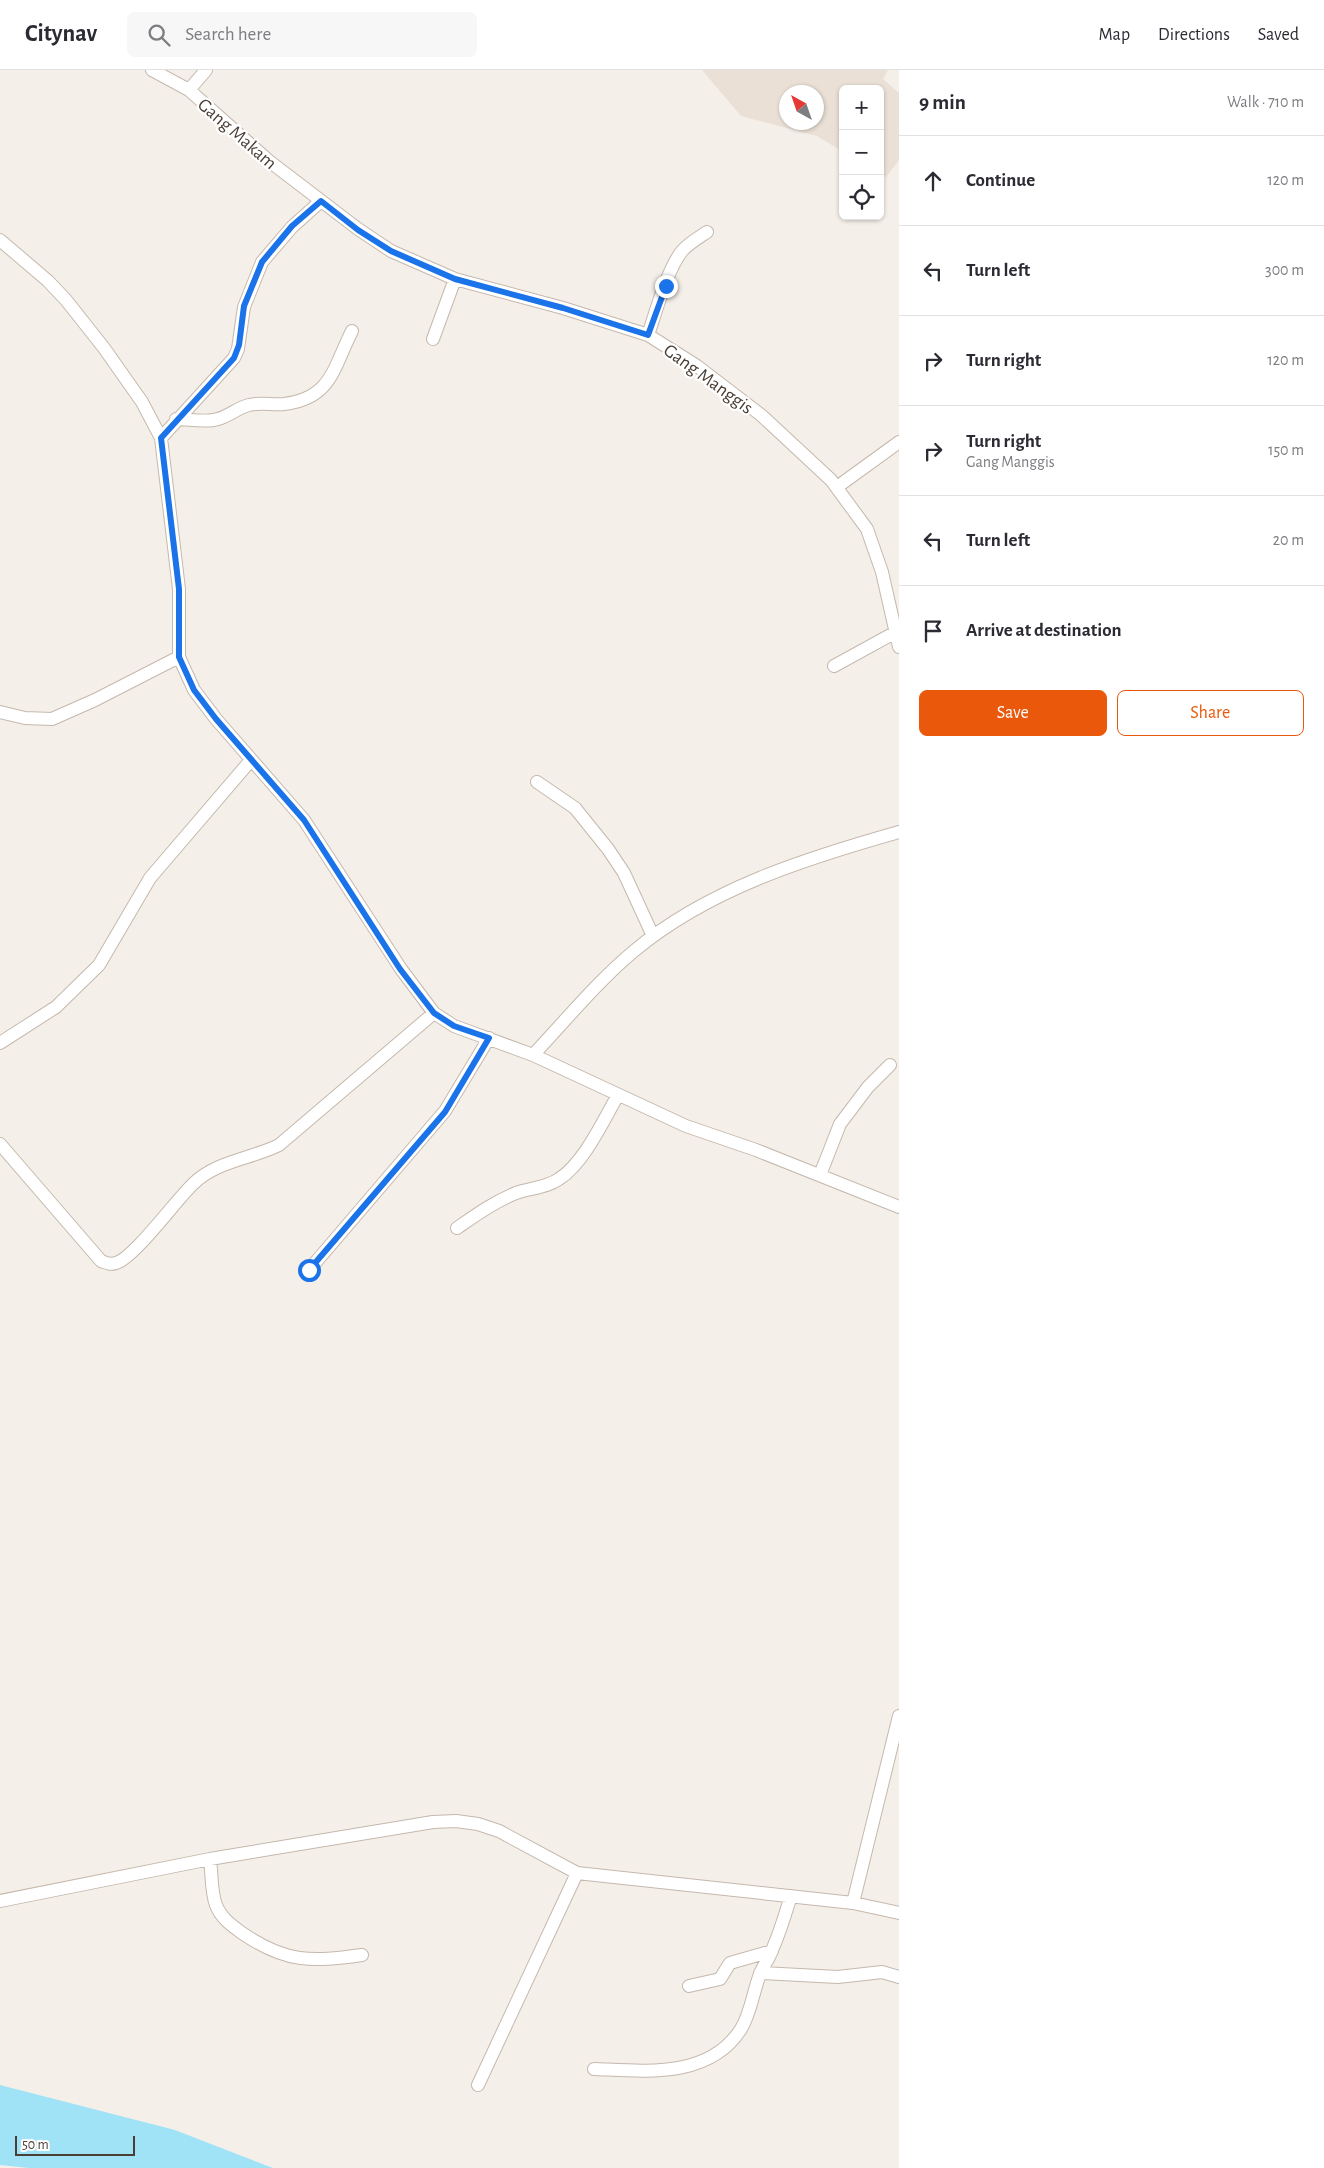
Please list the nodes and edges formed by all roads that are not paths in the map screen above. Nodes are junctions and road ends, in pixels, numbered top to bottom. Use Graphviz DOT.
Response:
graph roads {
  1 [pos="152,70"];
  2 [pos="206,70"];
  3 [pos="189,90"];
  4 [pos="321,201"];
  5 [pos="707,232"];
  6 [pos="0,240"];
  7 [pos="455,279"];
  8 [pos="352,331"];
  9 [pos="648,335"];
  10 [pos="433,339"];
  11 [pos="176,419"];
  12 [pos="161,438"];
  13 [pos="899,442"];
  14 [pos="837,487"];
  15 [pos="896,632"];
  16 [pos="899,646"];
  17 [pos="179,657"];
  18 [pos="834,666"];
  19 [pos="0,712"];
  20 [pos="251,760"];
  21 [pos="536,782"];
  22 [pos="899,832"];
  23 [pos="653,936"];
  24 [pos="434,1013"];
  25 [pos="489,1038"];
  26 [pos="0,1044"];
  27 [pos="533,1055"];
  28 [pos="890,1065"];
  29 [pos="618,1095"];
  30 [pos="0,1144"];
  31 [pos="820,1175"];
  32 [pos="899,1207"];
  33 [pos="457,1228"];
  34 [pos="309,1270"];
  35 [pos="899,1716"];
  36 [pos="210,1859"];
  37 [pos="577,1873"];
  38 [pos="791,1896"];
  39 [pos="0,1901"];
  40 [pos="852,1903"];
  41 [pos="899,1913"];
  42 [pos="772,1951"];
  43 [pos="362,1955"];
  44 [pos="760,1973"];
  45 [pos="899,1977"];
  46 [pos="689,1986"];
  47 [pos="594,2070"];
  48 [pos="478,2085"];
  1 -- 3 [label="street, Gang Makam"];
  2 -- 3 [label="street"];
  3 -- 4 [label="street, Gang Makam"];
  4 -- 7 [label="street, Gang Manggis"];
  4 -- 11 [label="street"];
  5 -- 9 [label="street"];
  6 -- 12 [label="street"];
  7 -- 9 [label="street, Gang Manggis"];
  7 -- 10 [label="street"];
  8 -- 11 [label="street"];
  9 -- 14 [label="street, Gang Manggis"];
  11 -- 12 [label="street"];
  12 -- 17 [label="street"];
  13 -- 14 [label="street"];
  14 -- 15 [label="street, Gang Manggis"];
  15 -- 16 [label="street, Gang Manggis"];
  15 -- 18 [label="street"];
  17 -- 19 [label="street"];
  17 -- 20 [label="street"];
  20 -- 24 [label="street"];
  20 -- 26 [label="street"];
  21 -- 23 [label="street"];
  22 -- 23 [label="street"];
  23 -- 27 [label="street"];
  24 -- 25 [label="street"];
  24 -- 30 [label="street"];
  25 -- 27 [label="street"];
  25 -- 34 [label="street"];
  27 -- 29 [label="street"];
  28 -- 31 [label="street"];
  29 -- 31 [label="street"];
  29 -- 33 [label="street"];
  31 -- 32 [label="street"];
  35 -- 40 [label="street"];
  36 -- 37 [label="street"];
  36 -- 39 [label="street"];
  36 -- 43 [label="street"];
  37 -- 38 [label="street"];
  37 -- 48 [label="street"];
  38 -- 40 [label="street"];
  38 -- 42 [label="street"];
  40 -- 41 [label="street"];
  42 -- 44 [label="street"];
  42 -- 46 [label="street"];
  44 -- 45 [label="street"];
  44 -- 47 [label="street"];
}
